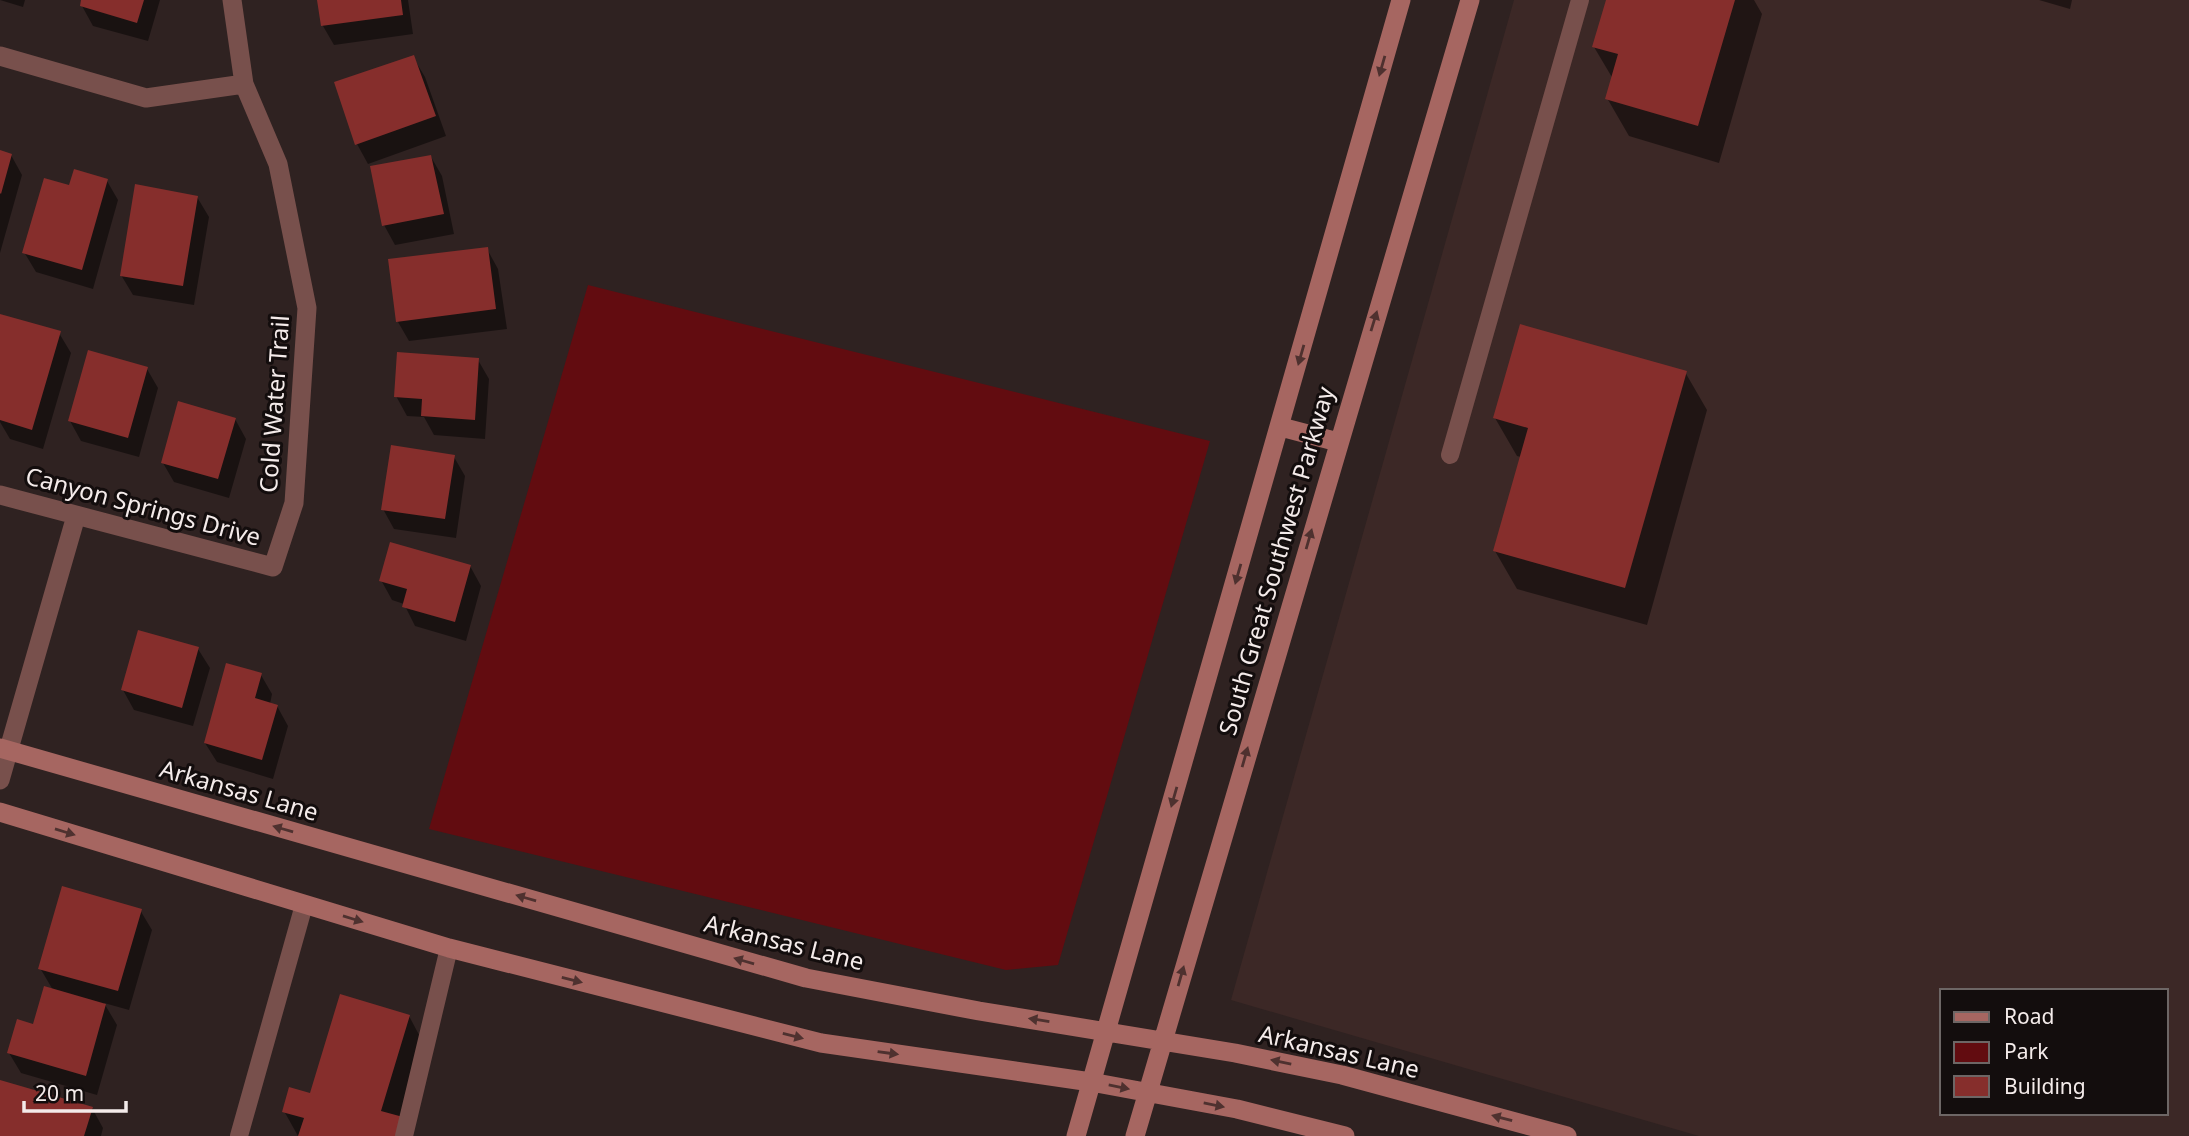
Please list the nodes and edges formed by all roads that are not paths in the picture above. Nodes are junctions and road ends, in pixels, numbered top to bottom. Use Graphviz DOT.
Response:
graph roads {
  1 [pos="232,0"];
  2 [pos="1401,0"];
  3 [pos="1470,0"];
  4 [pos="1580,0"];
  5 [pos="0,56"];
  6 [pos="244,84"];
  7 [pos="1281,427"];
  8 [pos="1338,442"];
  9 [pos="1450,455"];
  10 [pos="0,495"];
  11 [pos="76,516"];
  12 [pos="273,567"];
  13 [pos="4,749"];
  14 [pos="0,780"];
  15 [pos="0,812"];
  16 [pos="304,905"];
  17 [pos="449,948"];
  18 [pos="1107,1031"];
  19 [pos="1161,1041"];
  20 [pos="1091,1082"];
  21 [pos="1147,1093"];
  22 [pos="239,1136"];
  23 [pos="404,1136"];
  24 [pos="1076,1136"];
  25 [pos="1135,1136"];
  26 [pos="1345,1136"];
  27 [pos="1567,1136"];
  1 -- 6 [label="street, Cold Water Trail"];
  2 -- 7 [label="main road, South Great Southwest Parkway, one-way"];
  8 -- 3 [label="main road, South Great Southwest Parkway, one-way"];
  4 -- 9 [label="lane"];
  5 -- 6 [label="street"];
  6 -- 12 [label="street, Cold Water Trail"];
  7 -- 8 [label="main road"];
  7 -- 18 [label="main road, South Great Southwest Parkway, one-way"];
  19 -- 8 [label="main road, South Great Southwest Parkway, one-way"];
  10 -- 11 [label="street, Canyon Springs Drive"];
  11 -- 12 [label="street, Canyon Springs Drive"];
  11 -- 13 [label="street"];
  13 -- 14 [label="street"];
  18 -- 13 [label="main road, Arkansas Lane, one-way"];
  15 -- 16 [label="main road, one-way"];
  16 -- 17 [label="main road, one-way"];
  16 -- 22 [label="lane"];
  17 -- 20 [label="main road, one-way"];
  17 -- 23 [label="lane"];
  18 -- 19 [label="main road, Arkansas Lane"];
  18 -- 20 [label="main road, South Great Southwest Parkway"];
  19 -- 21 [label="main road, South Great Southwest Parkway"];
  27 -- 19 [label="main road, Arkansas Lane, one-way"];
  20 -- 21 [label="main road, one-way"];
  20 -- 24 [label="main road, South Great Southwest Parkway"];
  21 -- 25 [label="main road, South Great Southwest Parkway"];
  21 -- 26 [label="main road, one-way"];
}
